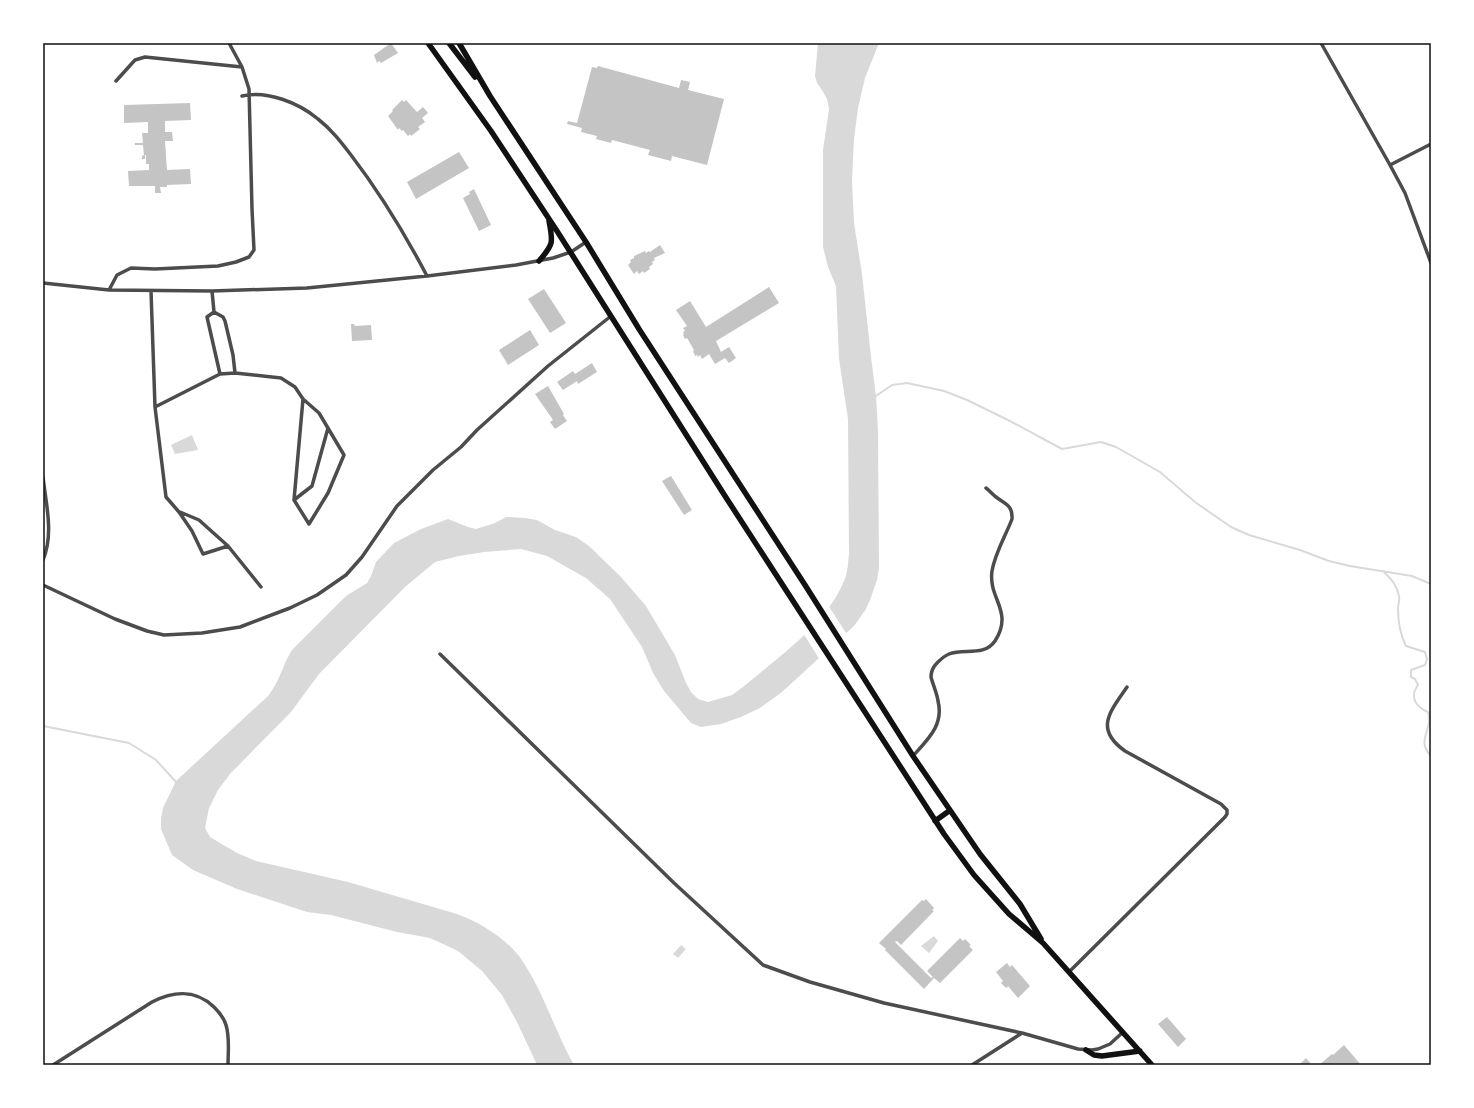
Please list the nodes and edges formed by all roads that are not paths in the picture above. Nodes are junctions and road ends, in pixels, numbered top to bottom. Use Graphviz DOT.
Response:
graph roads {
  1 [pos="229,43"];
  2 [pos="428,43"];
  3 [pos="450,43"];
  4 [pos="459,43"];
  5 [pos="1321,43"];
  6 [pos="242,67"];
  7 [pos="116,81"];
  8 [pos="249,95"];
  9 [pos="242,96"];
  10 [pos="490,96"];
  11 [pos="1431,144"];
  12 [pos="1390,165"];
  13 [pos="549,218"];
  14 [pos="586,242"];
  15 [pos="571,252"];
  16 [pos="539,261"];
  17 [pos="1431,263"];
  18 [pos="427,276"];
  19 [pos="43,284"];
  20 [pos="109,290"];
  21 [pos="212,290"];
  22 [pos="151,291"];
  23 [pos="214,312"];
  24 [pos="611,316"];
  25 [pos="220,374"];
  26 [pos="235,374"];
  27 [pos="303,399"];
  28 [pos="155,407"];
  29 [pos="328,428"];
  30 [pos="43,477"];
  31 [pos="986,488"];
  32 [pos="294,500"];
  33 [pos="179,512"];
  34 [pos="228,546"];
  35 [pos="43,560"];
  36 [pos="43,585"];
  37 [pos="261,587"];
  38 [pos="440,654"];
  39 [pos="1127,687"];
  40 [pos="913,756"];
  41 [pos="949,810"];
  42 [pos="935,821"];
  43 [pos="1043,942"];
  44 [pos="1069,972"];
  45 [pos="1122,1032"];
  46 [pos="1022,1033"];
  47 [pos="1086,1050"];
  48 [pos="1140,1051"];
  49 [pos="53,1065"];
  50 [pos="228,1065"];
  51 [pos="972,1065"];
  52 [pos="1152,1065"];
  1 -- 6 [label="street"];
  2 -- 13 [label="main road"];
  3 -- 10 [label="main road"];
  4 -- 10 [label="main road"];
  5 -- 12 [label="street"];
  6 -- 7 [label="street"];
  6 -- 8 [label="street"];
  8 -- 9 [label="street"];
  8 -- 18 [label="street"];
  8 -- 20 [label="street"];
  10 -- 14 [label="main road"];
  11 -- 12 [label="street"];
  12 -- 17 [label="street"];
  13 -- 15 [label="main road"];
  13 -- 16 [label="main road"];
  14 -- 15 [label="street"];
  14 -- 40 [label="main road"];
  15 -- 16 [label="street"];
  15 -- 24 [label="main road"];
  16 -- 18 [label="street"];
  18 -- 21 [label="street"];
  19 -- 20 [label="street"];
  20 -- 22 [label="street"];
  21 -- 22 [label="street"];
  21 -- 23 [label="street"];
  22 -- 28 [label="street"];
  23 -- 25 [label="street"];
  23 -- 26 [label="street"];
  24 -- 36 [label="street"];
  24 -- 42 [label="main road"];
  25 -- 26 [label="street"];
  25 -- 28 [label="street"];
  26 -- 27 [label="street"];
  27 -- 29 [label="street"];
  27 -- 32 [label="street"];
  28 -- 33 [label="street"];
  29 -- 32 [label="street"];
  29 -- 32 [label="street"];
  30 -- 35 [label="street"];
  31 -- 40 [label="street"];
  33 -- 34 [label="street"];
  33 -- 34 [label="street"];
  34 -- 37 [label="street"];
  38 -- 46 [label="street"];
  39 -- 44 [label="street"];
  40 -- 41 [label="main road"];
  41 -- 42 [label="main road"];
  41 -- 43 [label="main road"];
  42 -- 43 [label="main road"];
  43 -- 44 [label="main road"];
  44 -- 45 [label="main road"];
  45 -- 47 [label="street"];
  45 -- 48 [label="main road"];
  46 -- 47 [label="street"];
  46 -- 51 [label="street"];
  47 -- 48 [label="main road"];
  48 -- 52 [label="main road"];
  49 -- 50 [label="street"];
}
